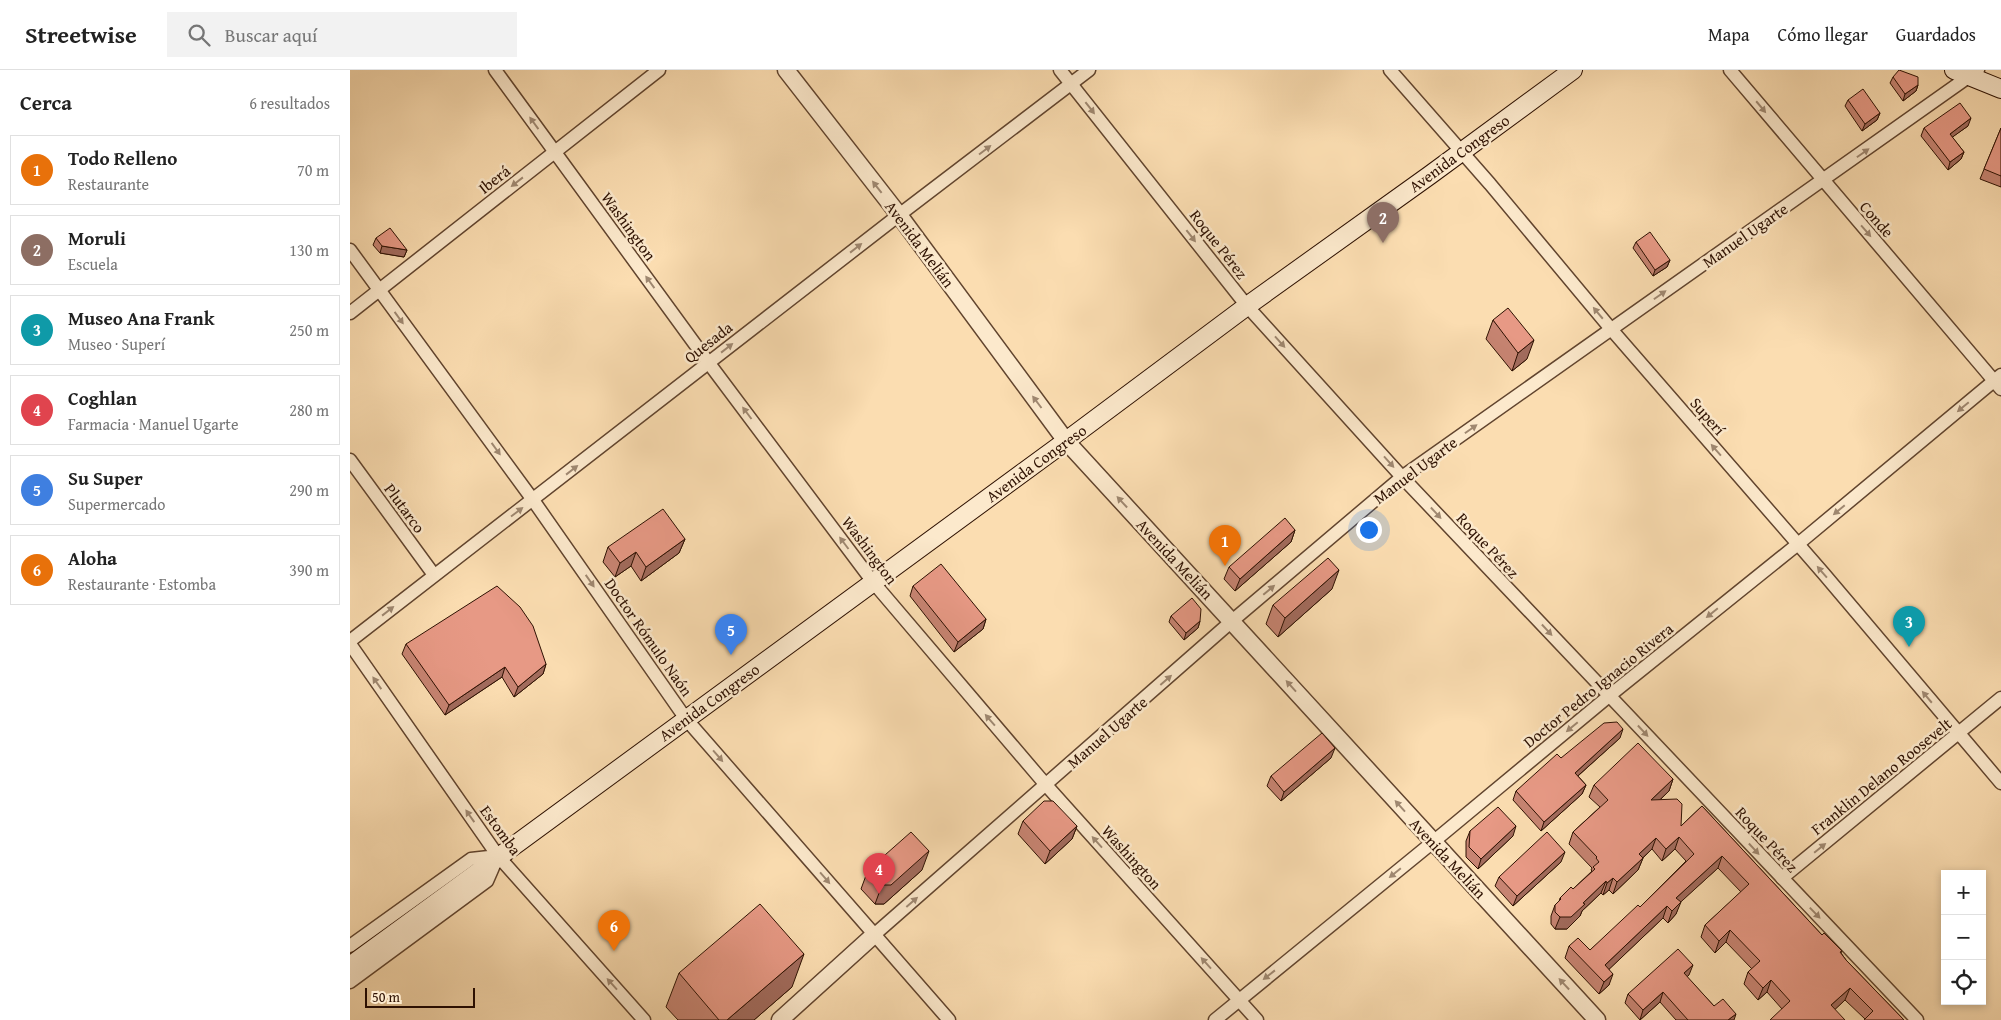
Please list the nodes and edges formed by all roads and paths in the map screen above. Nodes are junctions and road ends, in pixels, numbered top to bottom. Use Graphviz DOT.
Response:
graph roads {
  1 [pos="495,70"];
  2 [pos="659,70"];
  3 [pos="786,70"];
  4 [pos="1060,70"];
  5 [pos="1088,70"];
  6 [pos="1390,70"];
  7 [pos="1573,70"];
  8 [pos="1730,70"];
  9 [pos="1967,72"];
  10 [pos="1071,84"];
  11 [pos="2001,89"];
  12 [pos="555,152"];
  13 [pos="1460,152"];
  14 [pos="1823,181"];
  15 [pos="899,215"];
  16 [pos="350,250"];
  17 [pos="379,290"];
  18 [pos="1247,306"];
  19 [pos="350,313"];
  20 [pos="1611,329"];
  21 [pos="708,362"];
  22 [pos="1999,382"];
  23 [pos="1066,441"];
  24 [pos="350,460"];
  25 [pos="1402,477"];
  26 [pos="533,500"];
  27 [pos="1798,544"];
  28 [pos="434,575"];
  29 [pos="873,582"];
  30 [pos="1232,621"];
  31 [pos="350,643"];
  32 [pos="1609,696"];
  33 [pos="2001,698"];
  34 [pos="686,719"];
  35 [pos="1958,734"];
  36 [pos="2001,783"];
  37 [pos="1046,785"];
  38 [pos="1433,842"];
  39 [pos="498,856"];
  40 [pos="1782,878"];
  41 [pos="876,934"];
  42 [pos="350,946"];
  43 [pos="350,966"];
  44 [pos="350,982"];
  45 [pos="1238,1000"];
  46 [pos="644,1020"];
  47 [pos="780,1020"];
  48 [pos="949,1020"];
  49 [pos="1215,1020"];
  50 [pos="1257,1020"];
  51 [pos="1597,1020"];
  52 [pos="1917,1020"];
  12 -- 1 [label="street, Washington, one-way"];
  2 -- 12 [label="street, Iberá"];
  15 -- 3 [label="street, Avenida Melián, one-way"];
  4 -- 10 [label="street, Roque Pérez"];
  5 -- 10 [label="street, Quesada"];
  6 -- 13 [label="street, Superí"];
  7 -- 13 [label="main road, Avenida Congreso"];
  8 -- 14 [label="street, Conde, one-way"];
  9 -- 11 [label="main road"];
  14 -- 9 [label="street, Manuel Ugarte, one-way"];
  15 -- 10 [label="street, Quesada, one-way"];
  10 -- 18 [label="street, Roque Pérez, one-way"];
  12 -- 17 [label="street, Iberá, one-way"];
  21 -- 12 [label="street, Washington, one-way"];
  13 -- 18 [label="main road, Avenida Congreso"];
  20 -- 13 [label="street, Superí, one-way"];
  20 -- 14 [label="street, Manuel Ugarte, one-way"];
  14 -- 22 [label="street, Conde, one-way"];
  21 -- 15 [label="street, Quesada, one-way"];
  23 -- 15 [label="street, Avenida Melián, one-way"];
  16 -- 17 [label="street, Doctor Rómulo Naón"];
  17 -- 19 [label="street, Iberá"];
  17 -- 26 [label="street, Doctor Rómulo Naón, one-way"];
  18 -- 23 [label="main road, Avenida Congreso"];
  18 -- 25 [label="street, Roque Pérez, one-way"];
  25 -- 20 [label="street, Manuel Ugarte, one-way"];
  27 -- 20 [label="street, Superí, one-way"];
  26 -- 21 [label="street, Quesada, one-way"];
  29 -- 21 [label="street, Washington, one-way"];
  22 -- 27 [label="street, Doctor Pedro Ignacio Rivera, one-way"];
  23 -- 29 [label="main road, Avenida Congreso"];
  30 -- 23 [label="street, Avenida Melián, one-way"];
  24 -- 28 [label="street, Plutarco"];
  30 -- 25 [label="street, Manuel Ugarte, one-way"];
  25 -- 32 [label="street, Roque Pérez, one-way"];
  28 -- 26 [label="street, Quesada, one-way"];
  26 -- 34 [label="street, Doctor Rómulo Naón, one-way"];
  27 -- 32 [label="street, Doctor Pedro Ignacio Rivera, one-way"];
  35 -- 27 [label="street, Superí, one-way"];
  31 -- 28 [label="street, Quesada, one-way"];
  29 -- 34 [label="main road, Avenida Congreso"];
  37 -- 29 [label="street, Washington, one-way"];
  37 -- 30 [label="street, Manuel Ugarte, one-way"];
  38 -- 30 [label="street, Avenida Melián, one-way"];
  39 -- 31 [label="street, Estomba, one-way"];
  32 -- 38 [label="street, Doctor Pedro Ignacio Rivera, one-way"];
  32 -- 40 [label="street, Roque Pérez, one-way"];
  33 -- 35 [label="street, Franklin Delano Roosevelt"];
  34 -- 39 [label="main road, Avenida Congreso"];
  34 -- 41 [label="street, Doctor Rómulo Naón, one-way"];
  35 -- 36 [label="street, Superí"];
  40 -- 35 [label="street, Franklin Delano Roosevelt, one-way"];
  41 -- 37 [label="street, Manuel Ugarte, one-way"];
  45 -- 37 [label="street, Washington, one-way"];
  38 -- 45 [label="street, Doctor Pedro Ignacio Rivera, one-way"];
  51 -- 38 [label="street, Avenida Melián, one-way"];
  39 -- 42 [label="street, Avenida Congreso"];
  39 -- 43 [label="main road, Avenida Congreso"];
  39 -- 44 [label="street"];
  46 -- 39 [label="street, Estomba, one-way"];
  40 -- 52 [label="street, Roque Pérez, one-way"];
  41 -- 47 [label="street, Manuel Ugarte"];
  41 -- 48 [label="street, Doctor Rómulo Naón"];
  45 -- 49 [label="street, Doctor Pedro Ignacio Rivera"];
  45 -- 50 [label="street, Washington"];
}
